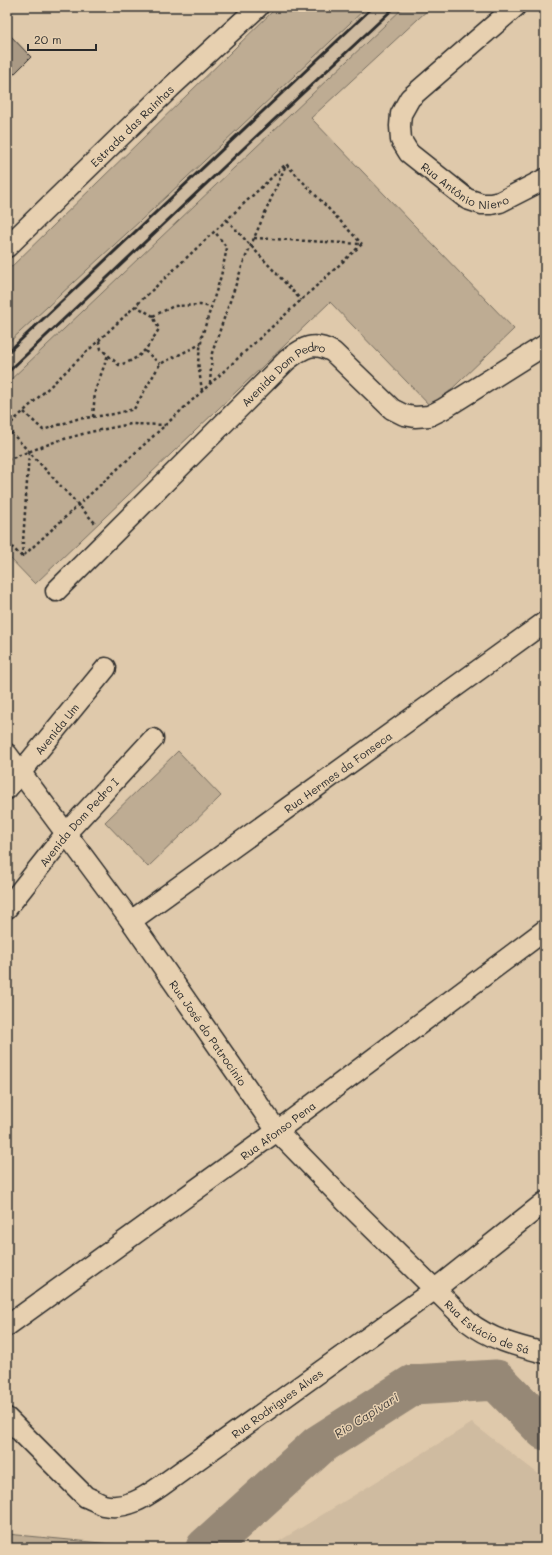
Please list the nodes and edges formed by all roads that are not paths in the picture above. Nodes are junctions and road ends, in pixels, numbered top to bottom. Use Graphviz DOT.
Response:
graph roads {
  1 [pos="258,7"];
  2 [pos="515,7"];
  3 [pos="545,178"];
  4 [pos="7,247"];
  5 [pos="545,345"];
  6 [pos="56,591"];
  7 [pos="545,622"];
  8 [pos="106,668"];
  9 [pos="153,739"];
  10 [pos="7,754"];
  11 [pos="21,772"];
  12 [pos="7,789"];
  13 [pos="66,832"];
  14 [pos="7,908"];
  15 [pos="131,921"];
  16 [pos="545,930"];
  17 [pos="278,1131"];
  18 [pos="545,1202"];
  19 [pos="434,1290"];
  20 [pos="7,1326"];
  21 [pos="545,1354"];
  22 [pos="7,1418"];
  1 -- 4 [label="street, Estrada das Rainhas"];
  2 -- 3 [label="street, Rua Antônio Niero"];
  5 -- 6 [label="street, Avenida Dom Pedro"];
  7 -- 15 [label="street, Rua Hermes da Fonseca"];
  8 -- 11 [label="street, Avenida Um"];
  9 -- 13 [label="street, Avenida Dom Pedro I"];
  10 -- 11 [label="street, Rua José do Patrocínio"];
  11 -- 12 [label="street, Avenida Um"];
  11 -- 13 [label="street, Rua José do Patrocínio"];
  13 -- 14 [label="street, Avenida Dom Pedro I"];
  13 -- 15 [label="street, Rua José do Patrocínio"];
  15 -- 17 [label="street, Rua José do Patrocínio"];
  16 -- 17 [label="street, Rua Afonso Pena"];
  17 -- 19 [label="street, Rua José do Patrocínio"];
  17 -- 20 [label="street, Rua Afonso Pena"];
  18 -- 19 [label="street, Rua Rodrigues Alves"];
  19 -- 21 [label="street, Rua Estácio de Sá"];
  19 -- 22 [label="street, Rua Rodrigues Alves"];
}
